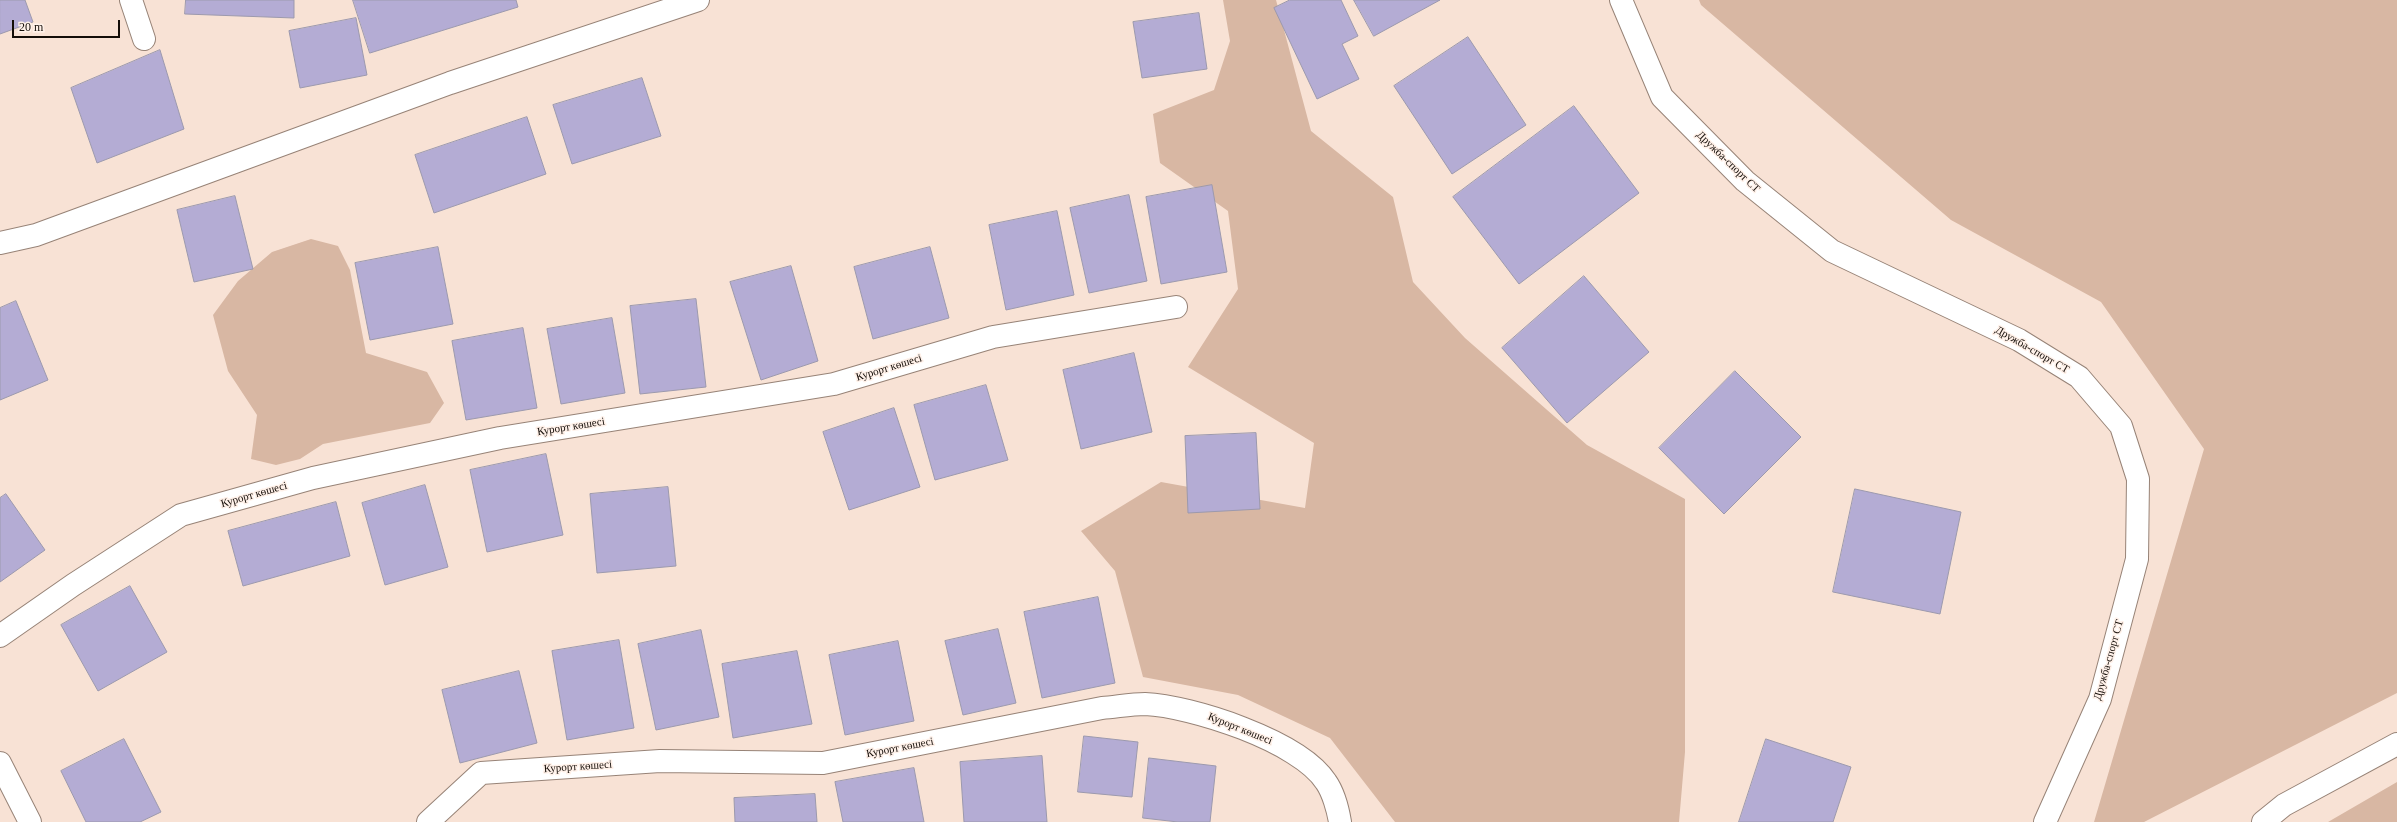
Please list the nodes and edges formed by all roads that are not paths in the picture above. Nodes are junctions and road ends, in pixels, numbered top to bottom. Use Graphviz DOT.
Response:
graph roads {
  1 [pos="131,0"];
  2 [pos="698,0"];
  3 [pos="1621,0"];
  4 [pos="144,39"];
  5 [pos="0,242"];
  6 [pos="1176,307"];
  7 [pos="0,636"];
  8 [pos="2397,744"];
  9 [pos="0,763"];
  10 [pos="30,822"];
  11 [pos="428,822"];
  12 [pos="1340,822"];
  13 [pos="2046,822"];
  14 [pos="2263,822"];
  1 -- 4 [label="street"];
  2 -- 5 [label="street"];
  3 -- 13 [label="street, Дружба-спорт СТ"];
  6 -- 7 [label="street, Курорт көшесі"];
  8 -- 14 [label="street"];
  9 -- 10 [label="street"];
  11 -- 12 [label="street, Курорт көшесі"];
}
